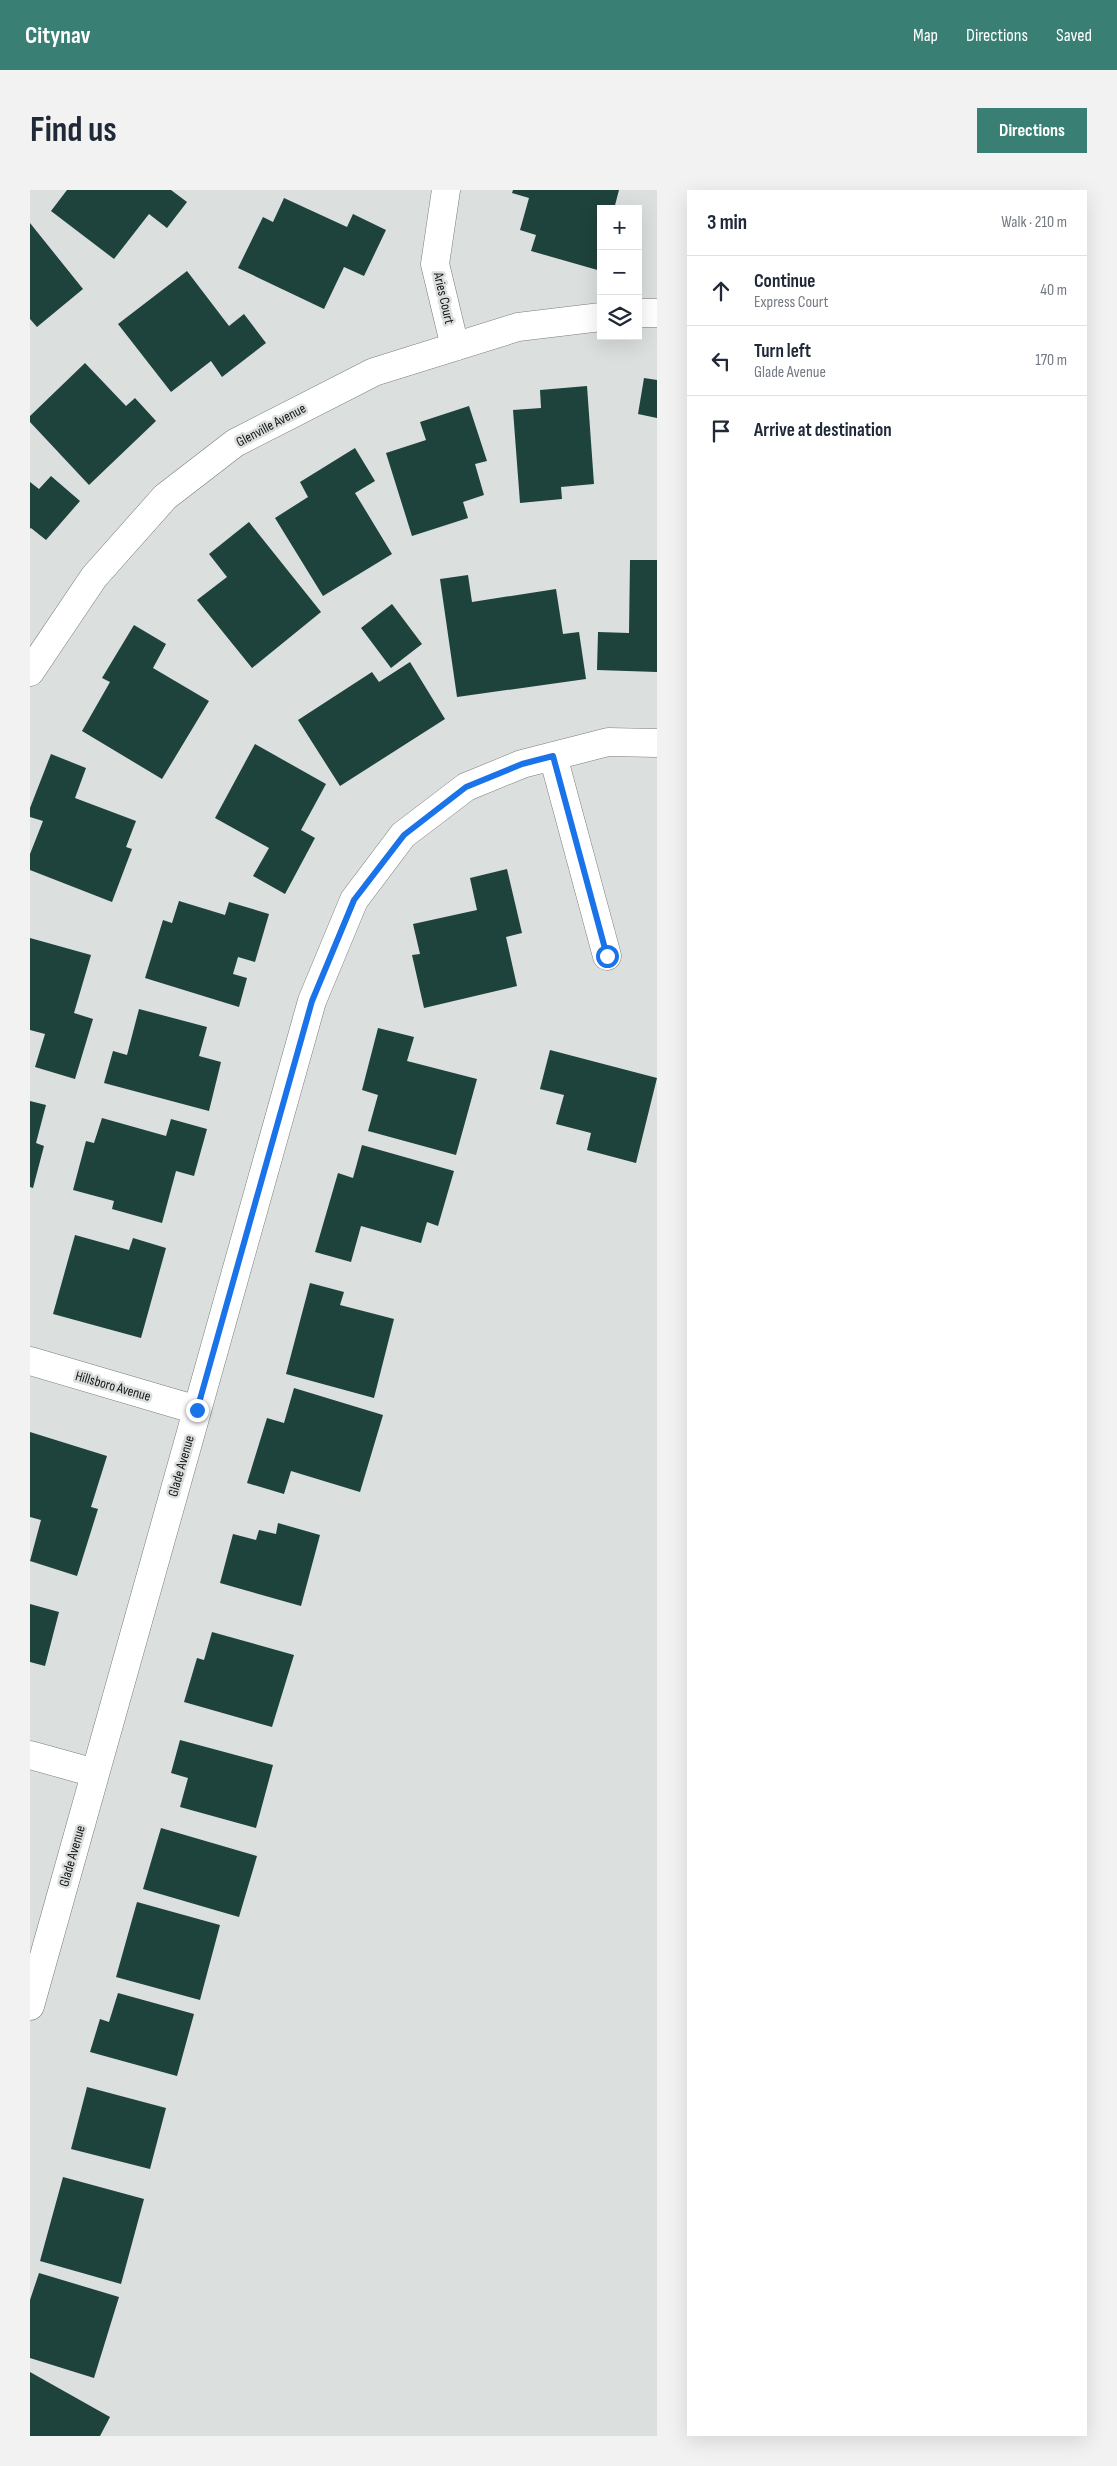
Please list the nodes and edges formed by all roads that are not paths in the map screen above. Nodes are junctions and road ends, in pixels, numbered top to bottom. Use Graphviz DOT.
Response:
graph roads {
  1 [pos="446,190"];
  2 [pos="642,313"];
  3 [pos="657,313"];
  4 [pos="597,317"];
  5 [pos="455,347"];
  6 [pos="30,672"];
  7 [pos="657,743"];
  8 [pos="553,756"];
  9 [pos="607,956"];
  10 [pos="30,1361"];
  11 [pos="197,1410"];
  12 [pos="30,1755"];
  13 [pos="95,1773"];
  14 [pos="30,2006"];
  1 -- 5 [label="street, Aries Court"];
  2 -- 3 [label="street"];
  4 -- 5 [label="street, Glenville Avenue"];
  5 -- 6 [label="street, Glenville Avenue"];
  7 -- 8 [label="street, Glade Avenue"];
  8 -- 9 [label="street"];
  8 -- 11 [label="street, Glade Avenue"];
  10 -- 11 [label="street, Hillsboro Avenue"];
  11 -- 13 [label="street, Glade Avenue"];
  12 -- 13 [label="street"];
  13 -- 14 [label="street, Glade Avenue"];
}
